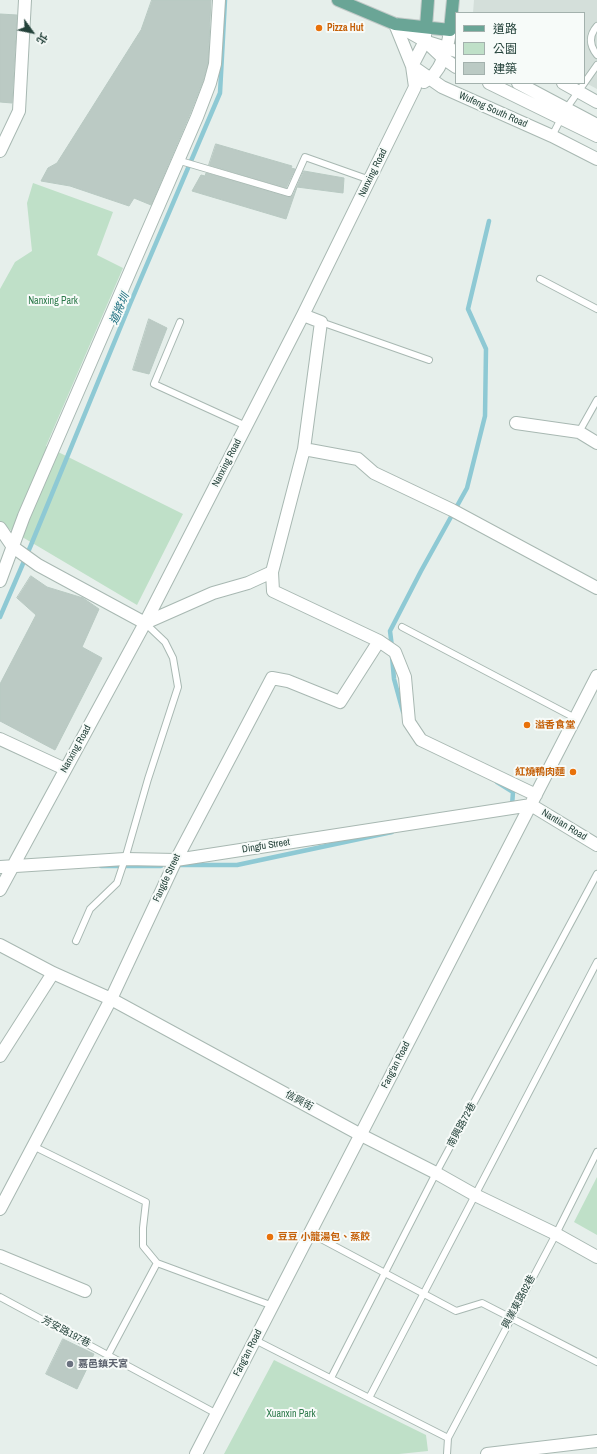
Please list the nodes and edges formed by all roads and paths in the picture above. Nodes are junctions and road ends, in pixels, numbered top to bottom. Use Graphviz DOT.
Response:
graph roads {
  1 [pos="25,0"];
  2 [pos="219,0"];
  3 [pos="338,0"];
  4 [pos="428,0"];
  5 [pos="453,0"];
  6 [pos="395,24"];
  7 [pos="426,26"];
  8 [pos="597,26"];
  9 [pos="453,31"];
  10 [pos="425,41"];
  11 [pos="449,52"];
  12 [pos="597,55"];
  13 [pos="455,65"];
  14 [pos="597,65"];
  15 [pos="412,66"];
  16 [pos="432,79"];
  17 [pos="585,83"];
  18 [pos="491,84"];
  19 [pos="519,84"];
  20 [pos="565,84"];
  21 [pos="584,84"];
  22 [pos="415,86"];
  23 [pos="579,92"];
  24 [pos="597,102"];
  25 [pos="564,114"];
  26 [pos="597,126"];
  27 [pos="552,136"];
  28 [pos="597,136"];
  29 [pos="1,147"];
  30 [pos="597,159"];
  31 [pos="177,160"];
  32 [pos="370,180"];
  33 [pos="540,279"];
  34 [pos="597,309"];
  35 [pos="303,315"];
  36 [pos="180,322"];
  37 [pos="321,322"];
  38 [pos="428,360"];
  39 [pos="597,400"];
  40 [pos="516,423"];
  41 [pos="246,426"];
  42 [pos="579,432"];
  43 [pos="597,442"];
  44 [pos="304,449"];
  45 [pos="2,534"];
  46 [pos="13,547"];
  47 [pos="272,572"];
  48 [pos="0,581"];
  49 [pos="597,588"];
  50 [pos="145,622"];
  51 [pos="402,627"];
  52 [pos="379,641"];
  53 [pos="597,676"];
  54 [pos="576,718"];
  55 [pos="0,740"];
  56 [pos="65,769"];
  57 [pos="533,800"];
  58 [pos="597,845"];
  59 [pos="125,859"];
  60 [pos="176,860"];
  61 [pos="6,867"];
  62 [pos="597,874"];
  63 [pos="0,890"];
  64 [pos="76,941"];
  65 [pos="0,945"];
  66 [pos="597,962"];
  67 [pos="54,973"];
  68 [pos="111,999"];
  69 [pos="0,1056"];
  70 [pos="361,1135"];
  71 [pos="33,1146"];
  72 [pos="597,1152"];
  73 [pos="436,1173"];
  74 [pos="476,1195"];
  75 [pos="0,1209"];
  76 [pos="310,1233"];
  77 [pos="556,1234"];
  78 [pos="0,1256"];
  79 [pos="597,1257"];
  80 [pos="157,1263"];
  81 [pos="385,1273"];
  82 [pos="85,1291"];
  83 [pos="424,1294"];
  84 [pos="0,1297"];
  85 [pos="273,1306"];
  86 [pos="511,1318"];
  87 [pos="255,1340"];
  88 [pos="108,1355"];
  89 [pos="597,1362"];
  90 [pos="331,1378"];
  91 [pos="369,1398"];
  92 [pos="217,1414"];
  93 [pos="448,1438"];
  94 [pos="597,1441"];
  95 [pos="196,1454"];
  96 [pos="447,1454"];
  97 [pos="487,1454"];
  1 -- 29 [label="street"];
  2 -- 31 [label="street"];
  3 -- 6 [label="main road"];
  4 -- 7 [label="main road"];
  5 -- 9 [label="main road"];
  6 -- 7 [label="main road"];
  6 -- 10 [label="street"];
  6 -- 15 [label="street"];
  7 -- 9 [label="main road"];
  7 -- 10 [label="street"];
  8 -- 12 [label="lane"];
  9 -- 11 [label="street"];
  10 -- 11 [label="street"];
  10 -- 15 [label="street"];
  11 -- 13 [label="street"];
  11 -- 16 [label="street"];
  14 -- 17 [label="lane"];
  15 -- 16 [label="street, Wufeng South Road"];
  15 -- 22 [label="street"];
  16 -- 22 [label="street"];
  16 -- 27 [label="street, Wufeng South Road"];
  18 -- 25 [label="street"];
  19 -- 25 [label="street"];
  20 -- 23 [label="street"];
  21 -- 23 [label="lane"];
  22 -- 32 [label="street, Nanxing Road"];
  23 -- 24 [label="street"];
  23 -- 25 [label="lane"];
  25 -- 26 [label="street"];
  25 -- 27 [label="lane"];
  25 -- 28 [label="street"];
  27 -- 30 [label="street, Wufeng South Road"];
  31 -- 32 [label="lane"];
  31 -- 46 [label="street"];
  32 -- 35 [label="street, Nanxing Road"];
  33 -- 34 [label="lane"];
  35 -- 37 [label="street"];
  35 -- 41 [label="street, Nanxing Road"];
  36 -- 41 [label="lane"];
  37 -- 38 [label="lane"];
  37 -- 44 [label="street"];
  39 -- 42 [label="lane"];
  40 -- 42 [label="street"];
  41 -- 50 [label="street, Nanxing Road"];
  42 -- 43 [label="street"];
  44 -- 47 [label="street"];
  44 -- 49 [label="street"];
  45 -- 46 [label="street"];
  46 -- 48 [label="street"];
  46 -- 50 [label="street"];
  47 -- 50 [label="street"];
  47 -- 52 [label="street, Nantian Road"];
  50 -- 56 [label="street, Nanxing Road"];
  50 -- 59 [label="lane"];
  51 -- 54 [label="lane"];
  52 -- 57 [label="street, Nantian Road"];
  52 -- 60 [label="street, Fangde Street"];
  53 -- 54 [label="street, Fang'an Road"];
  54 -- 57 [label="street, Fang'an Road"];
  55 -- 56 [label="street"];
  56 -- 61 [label="street, Nanxing Road"];
  57 -- 58 [label="street, Nantian Road"];
  57 -- 60 [label="street, Dingfu Street"];
  57 -- 70 [label="street, Fang'an Road"];
  59 -- 60 [label="street, Dingfu Street"];
  59 -- 61 [label="street, Dingfu Street"];
  59 -- 64 [label="lane"];
  60 -- 68 [label="street, Fangde Street"];
  61 -- 63 [label="street, Nanxing Road"];
  62 -- 73 [label="lane, 南興路72巷"];
  65 -- 67 [label="street, 信興街"];
  66 -- 74 [label="lane"];
  67 -- 68 [label="street, 信興街"];
  67 -- 69 [label="street"];
  68 -- 70 [label="street, 信興街"];
  68 -- 71 [label="street, Fangde Street"];
  70 -- 73 [label="street, 信興街"];
  70 -- 76 [label="street, Fang'an Road"];
  71 -- 75 [label="street, Fangde Street"];
  71 -- 80 [label="lane"];
  72 -- 77 [label="lane, 興業東路62巷"];
  73 -- 74 [label="street, 信興街"];
  73 -- 81 [label="lane, 南興路72巷"];
  74 -- 77 [label="street, 信興街"];
  74 -- 83 [label="lane"];
  76 -- 81 [label="lane"];
  76 -- 85 [label="street, Fang'an Road"];
  77 -- 79 [label="street, 信興街"];
  77 -- 86 [label="lane, 興業東路62巷"];
  78 -- 82 [label="street"];
  80 -- 85 [label="lane"];
  80 -- 88 [label="lane"];
  81 -- 83 [label="lane"];
  81 -- 90 [label="lane, 南興路72巷"];
  83 -- 86 [label="lane"];
  83 -- 91 [label="lane"];
  84 -- 88 [label="lane, 芳安路197巷"];
  85 -- 87 [label="street, Fang'an Road"];
  86 -- 89 [label="lane"];
  86 -- 93 [label="lane, 興業東路62巷"];
  87 -- 90 [label="lane"];
  87 -- 92 [label="street, Fang'an Road"];
  88 -- 92 [label="lane, 芳安路197巷"];
  90 -- 91 [label="lane"];
  91 -- 93 [label="lane"];
  92 -- 95 [label="street, Fang'an Road"];
  93 -- 96 [label="lane, 興業東路62巷"];
  94 -- 97 [label="street"];
}
